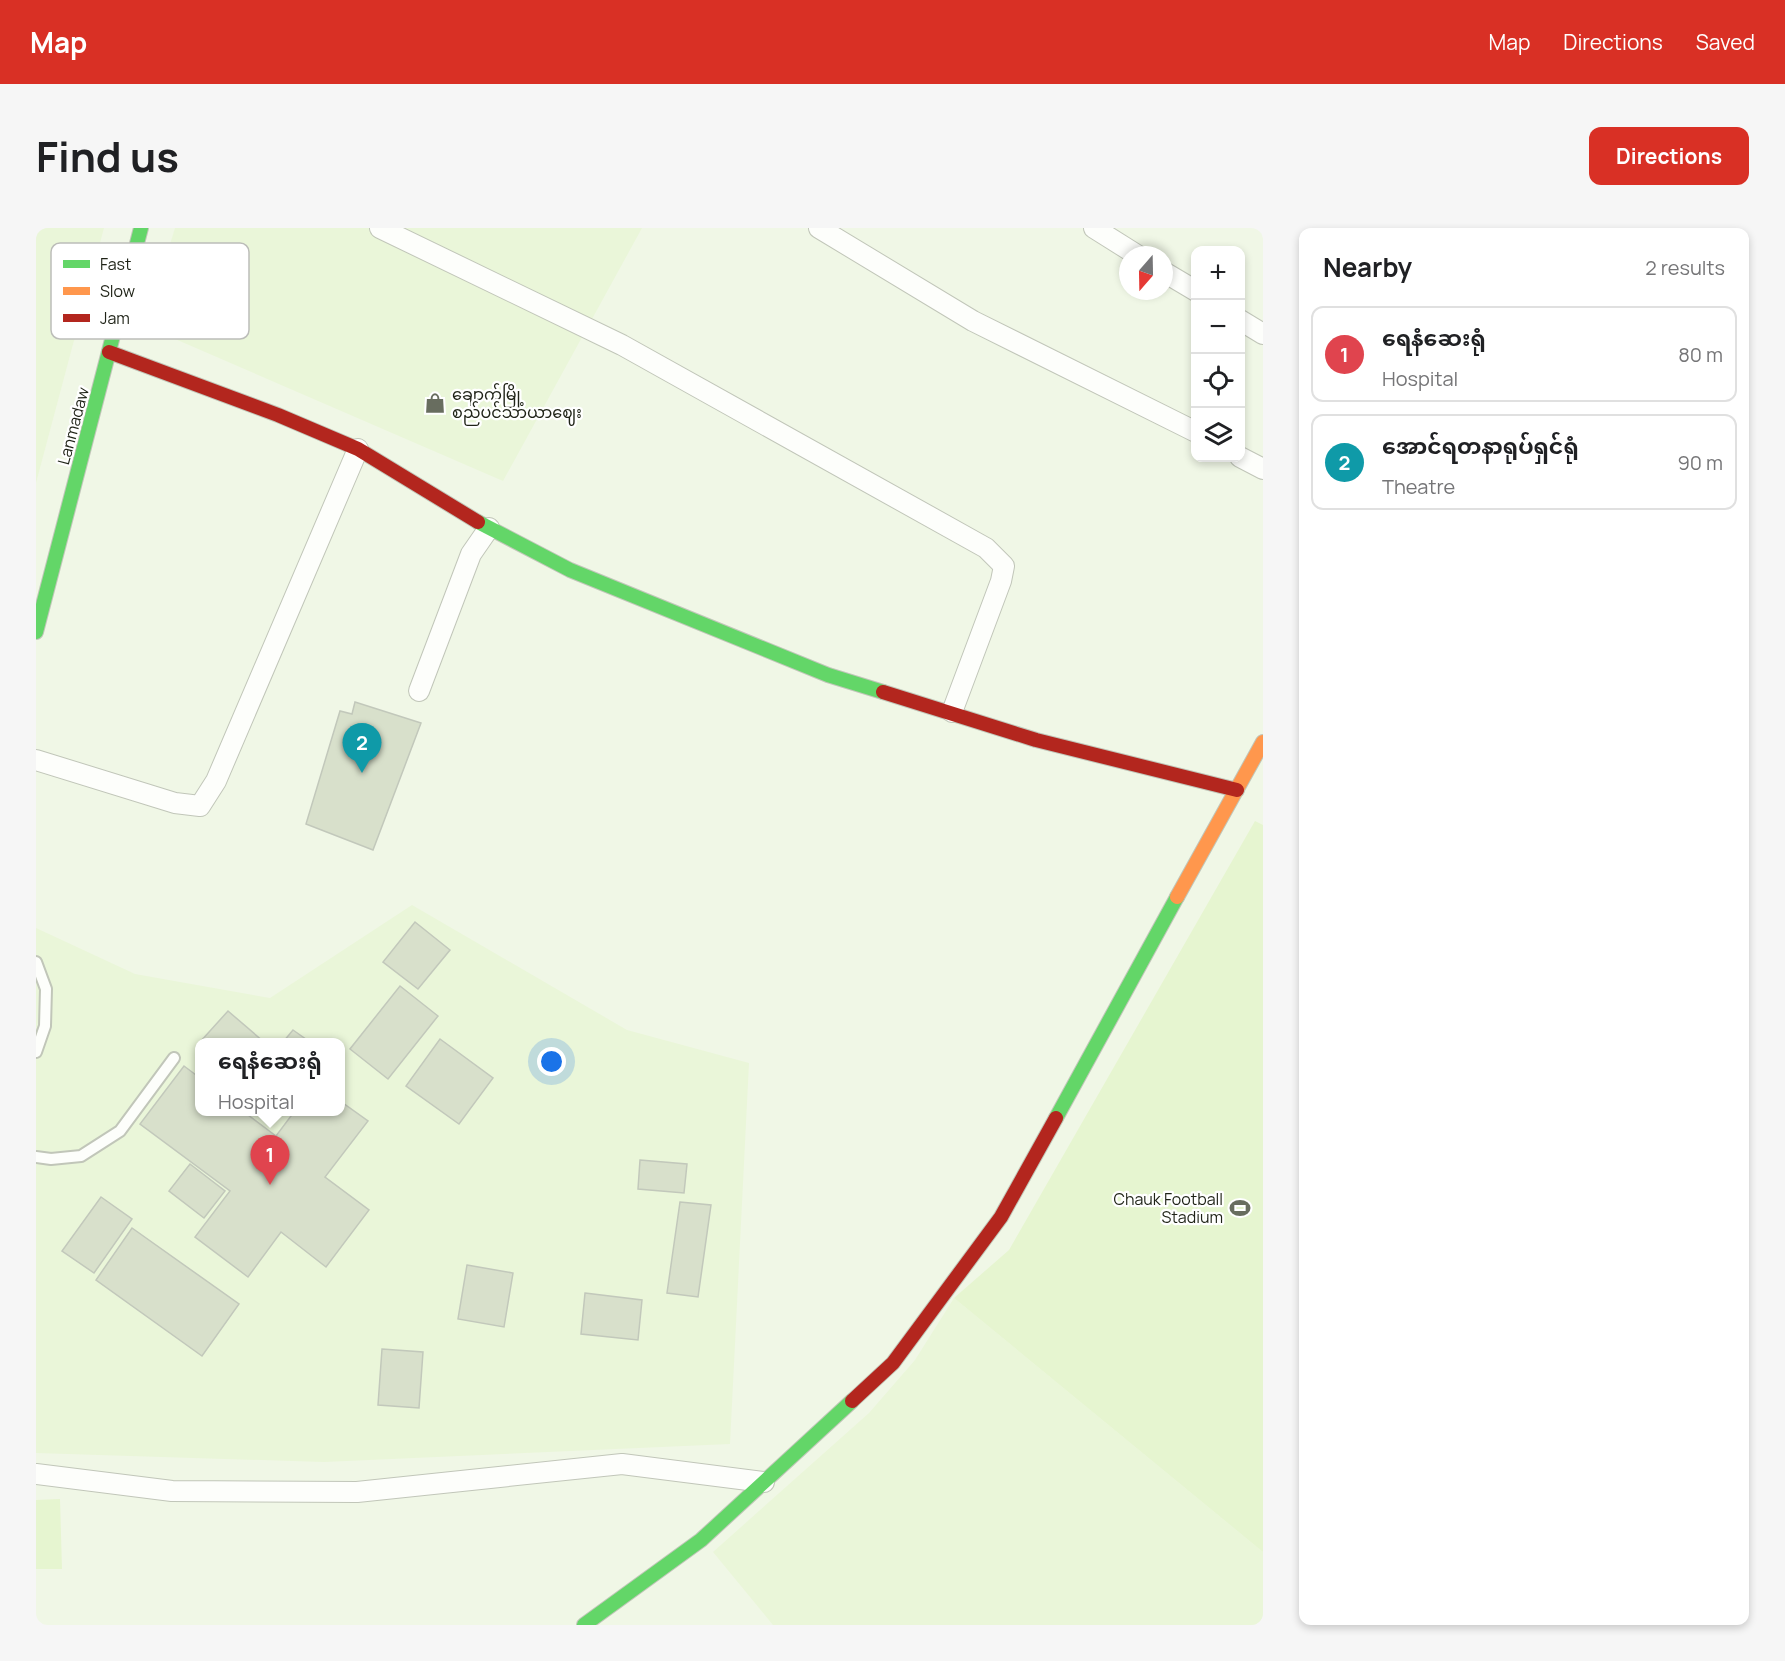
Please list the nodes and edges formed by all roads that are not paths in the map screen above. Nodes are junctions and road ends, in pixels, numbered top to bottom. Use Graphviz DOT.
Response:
graph roads {
  1 [pos="141,228"];
  2 [pos="380,228"];
  3 [pos="819,228"];
  4 [pos="1094,228"];
  5 [pos="137,243"];
  6 [pos="1123,246"];
  7 [pos="1173,277"];
  8 [pos="1191,288"];
  9 [pos="1245,323"];
  10 [pos="1263,334"];
  11 [pos="112,339"];
  12 [pos="109,352"];
  13 [pos="1191,430"];
  14 [pos="358,449"];
  15 [pos="1245,460"];
  16 [pos="1263,470"];
  17 [pos="489,528"];
  18 [pos="36,632"];
  19 [pos="419,691"];
  20 [pos="952,712"];
  21 [pos="1260,754"];
  22 [pos="36,760"];
  23 [pos="1237,790"];
  24 [pos="36,962"];
  25 [pos="36,1052"];
  26 [pos="174,1058"];
  27 [pos="36,1157"];
  28 [pos="36,1474"];
  29 [pos="764,1482"];
  30 [pos="592,1623"];
  1 -- 5 [label="street, Lanmadaw"];
  2 -- 20 [label="street"];
  3 -- 13 [label="street"];
  4 -- 6 [label="street"];
  7 -- 8 [label="street"];
  9 -- 10 [label="street"];
  11 -- 12 [label="street, Lanmadaw"];
  12 -- 14 [label="street"];
  12 -- 18 [label="street, Lanmadaw"];
  14 -- 17 [label="street"];
  14 -- 22 [label="street"];
  15 -- 16 [label="street"];
  17 -- 19 [label="street"];
  17 -- 20 [label="street"];
  20 -- 23 [label="street"];
  21 -- 23 [label="street"];
  23 -- 29 [label="street"];
  24 -- 25 [label="lane"];
  26 -- 27 [label="lane"];
  28 -- 29 [label="street"];
  29 -- 30 [label="street"];
}
